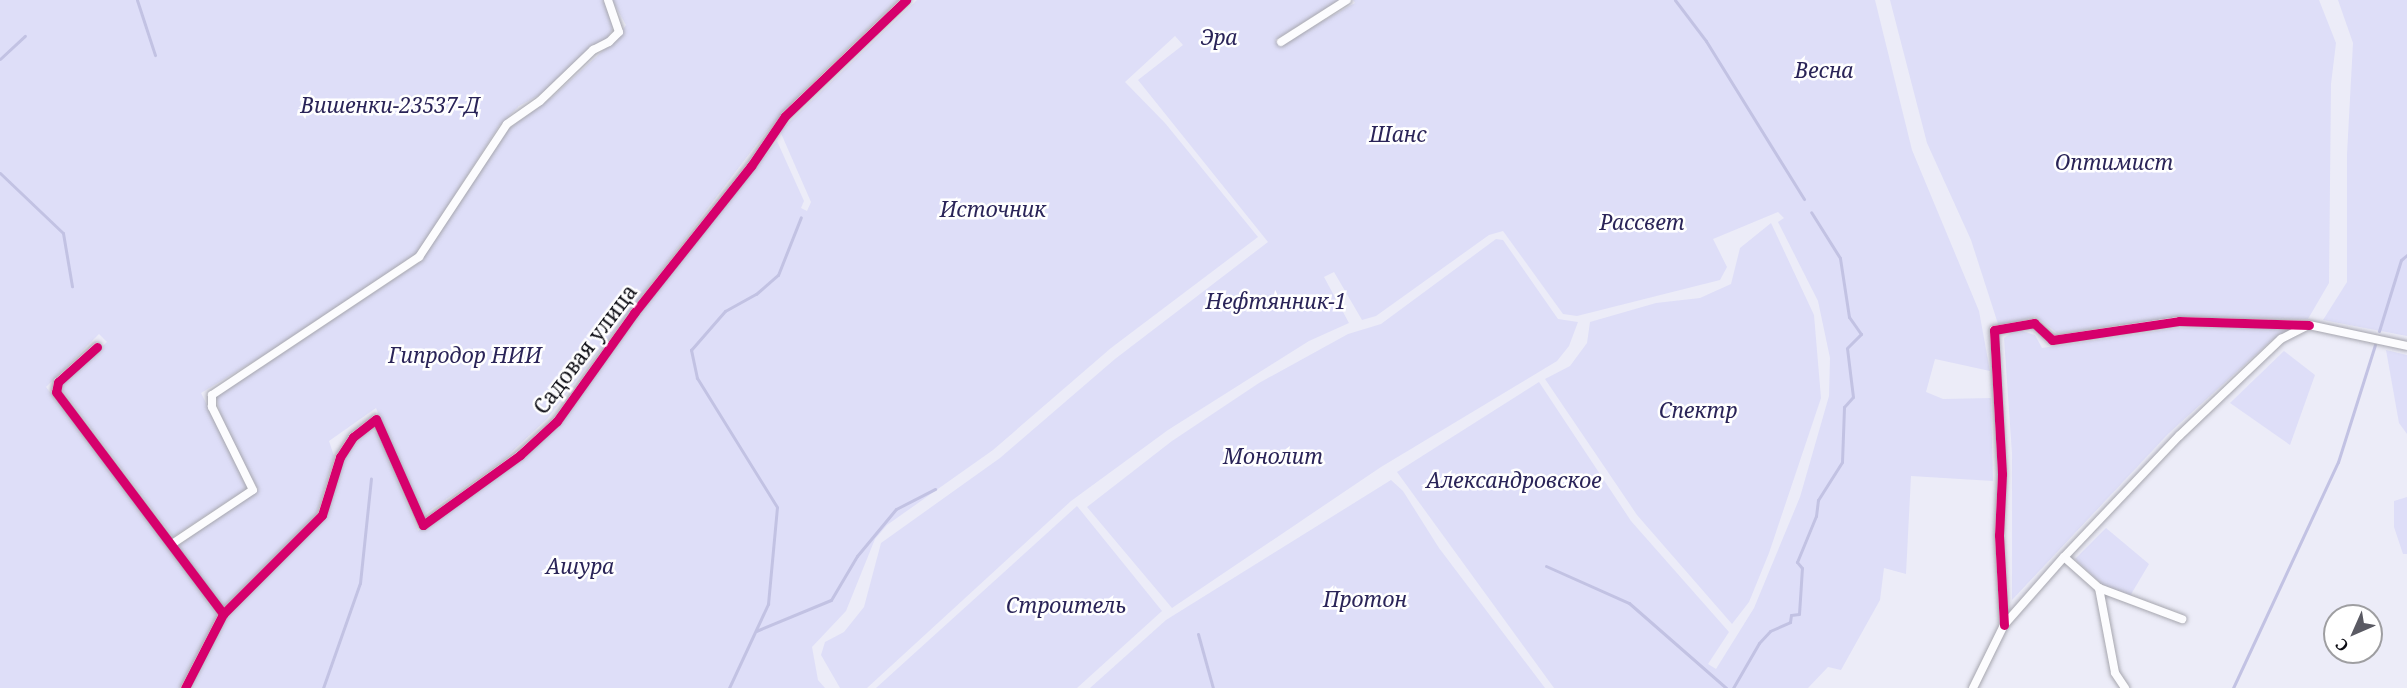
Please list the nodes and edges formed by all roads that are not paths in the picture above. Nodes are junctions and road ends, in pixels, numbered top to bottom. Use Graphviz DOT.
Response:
graph roads {
  1 [pos="608,0"];
  2 [pos="906,0"];
  3 [pos="1347,0"];
  4 [pos="1281,42"];
  5 [pos="2309,325"];
  6 [pos="2407,346"];
  7 [pos="97,347"];
  8 [pos="172,544"];
  9 [pos="2064,557"];
  10 [pos="2099,588"];
  11 [pos="223,614"];
  12 [pos="2182,619"];
  13 [pos="2004,626"];
  14 [pos="185,688"];
  15 [pos="1973,688"];
  16 [pos="2125,688"];
  1 -- 8 [label="street"];
  2 -- 11 [label="street, Садовая улица"];
  3 -- 4 [label="street"];
  5 -- 6 [label="street"];
  5 -- 9 [label="street"];
  5 -- 13 [label="street"];
  7 -- 8 [label="street"];
  8 -- 11 [label="street"];
  9 -- 10 [label="street"];
  9 -- 13 [label="street"];
  10 -- 12 [label="street"];
  10 -- 16 [label="street"];
  11 -- 14 [label="street"];
  13 -- 15 [label="street"];
}
